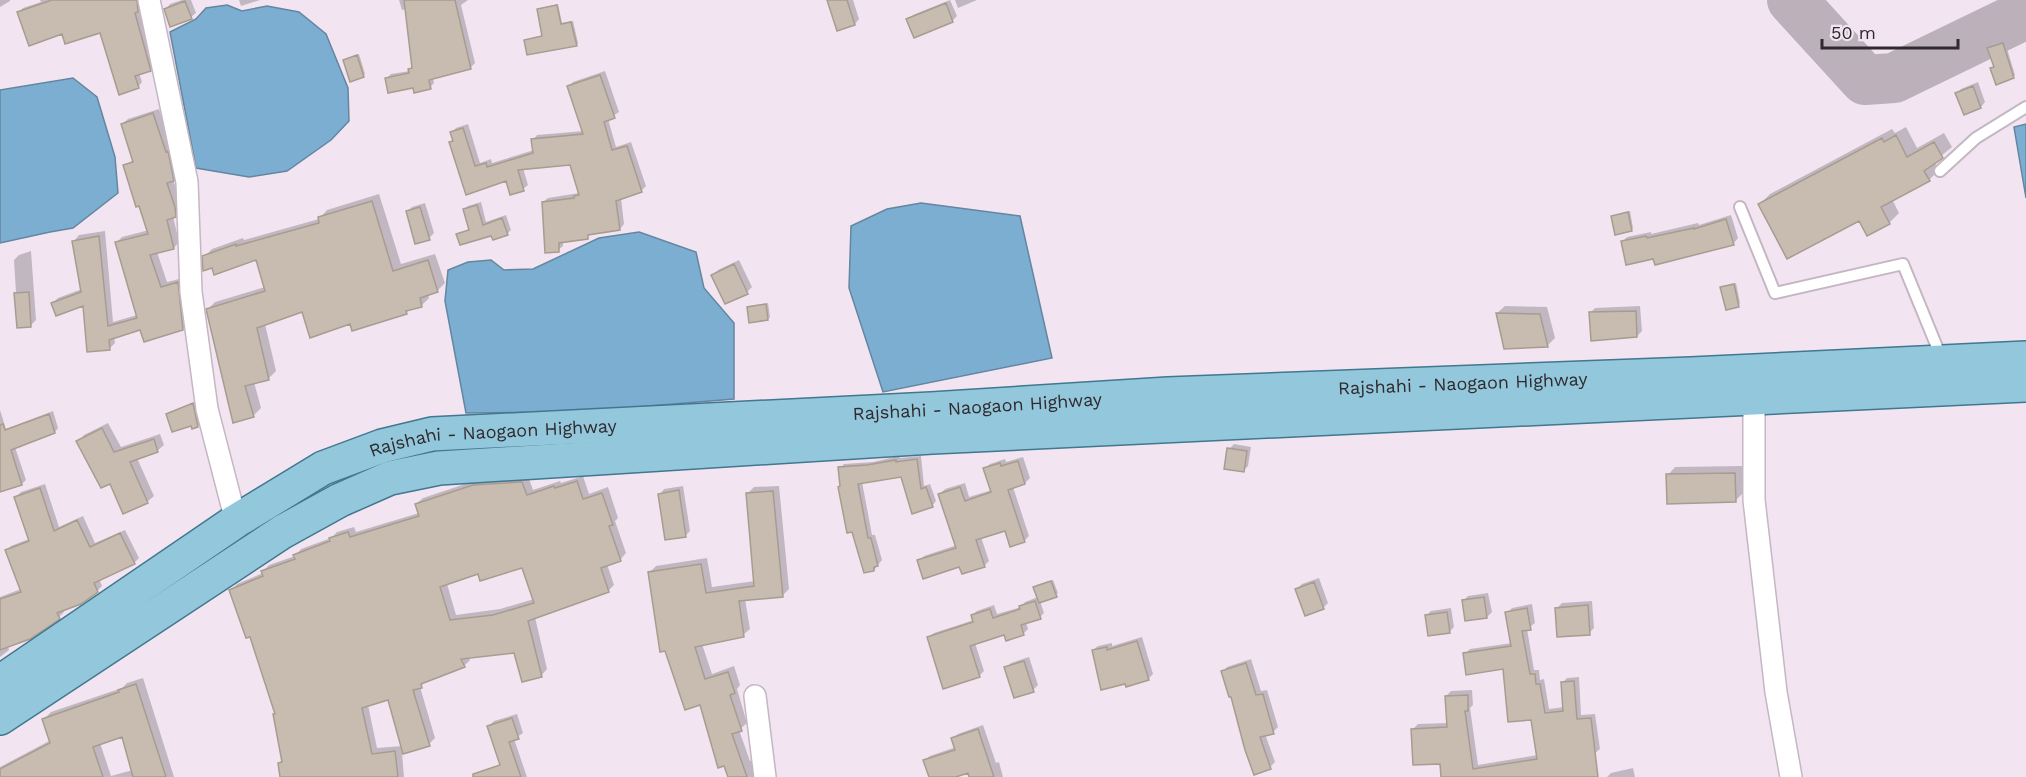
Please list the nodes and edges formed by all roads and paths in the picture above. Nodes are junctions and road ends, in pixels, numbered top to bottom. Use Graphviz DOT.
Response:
graph roads {
  1 [pos="149,0"];
  2 [pos="2026,107"];
  3 [pos="1940,171"];
  4 [pos="1740,207"];
  5 [pos="2026,358"];
  6 [pos="1939,376"];
  7 [pos="2026,385"];
  8 [pos="1691,388"];
  9 [pos="1754,399"];
  10 [pos="236,521"];
  11 [pos="50,667"];
  12 [pos="0,682"];
  13 [pos="755,696"];
  14 [pos="0,718"];
  15 [pos="765,777"];
  16 [pos="1791,777"];
  1 -- 10 [label="street"];
  2 -- 3 [label="lane"];
  4 -- 6 [label="lane"];
  5 -- 6 [label="main road, Rajshahi - Naogaon Highway"];
  6 -- 7 [label="main road, Rajshahi - Naogaon Highway"];
  6 -- 8 [label="main road, Rajshahi - Naogaon Highway"];
  6 -- 9 [label="main road, Rajshahi - Naogaon Highway"];
  8 -- 9 [label="main road, Rajshahi - Naogaon Highway"];
  8 -- 10 [label="main road, Rajshahi - Naogaon Highway"];
  8 -- 11 [label="main road, Rajshahi - Naogaon Highway"];
  9 -- 16 [label="street"];
  10 -- 11 [label="main road, Rajshahi - Naogaon Highway"];
  11 -- 12 [label="main road, Rajshahi - Naogaon Highway"];
  11 -- 14 [label="main road, Rajshahi - Naogaon Highway"];
  13 -- 15 [label="street"];
}
